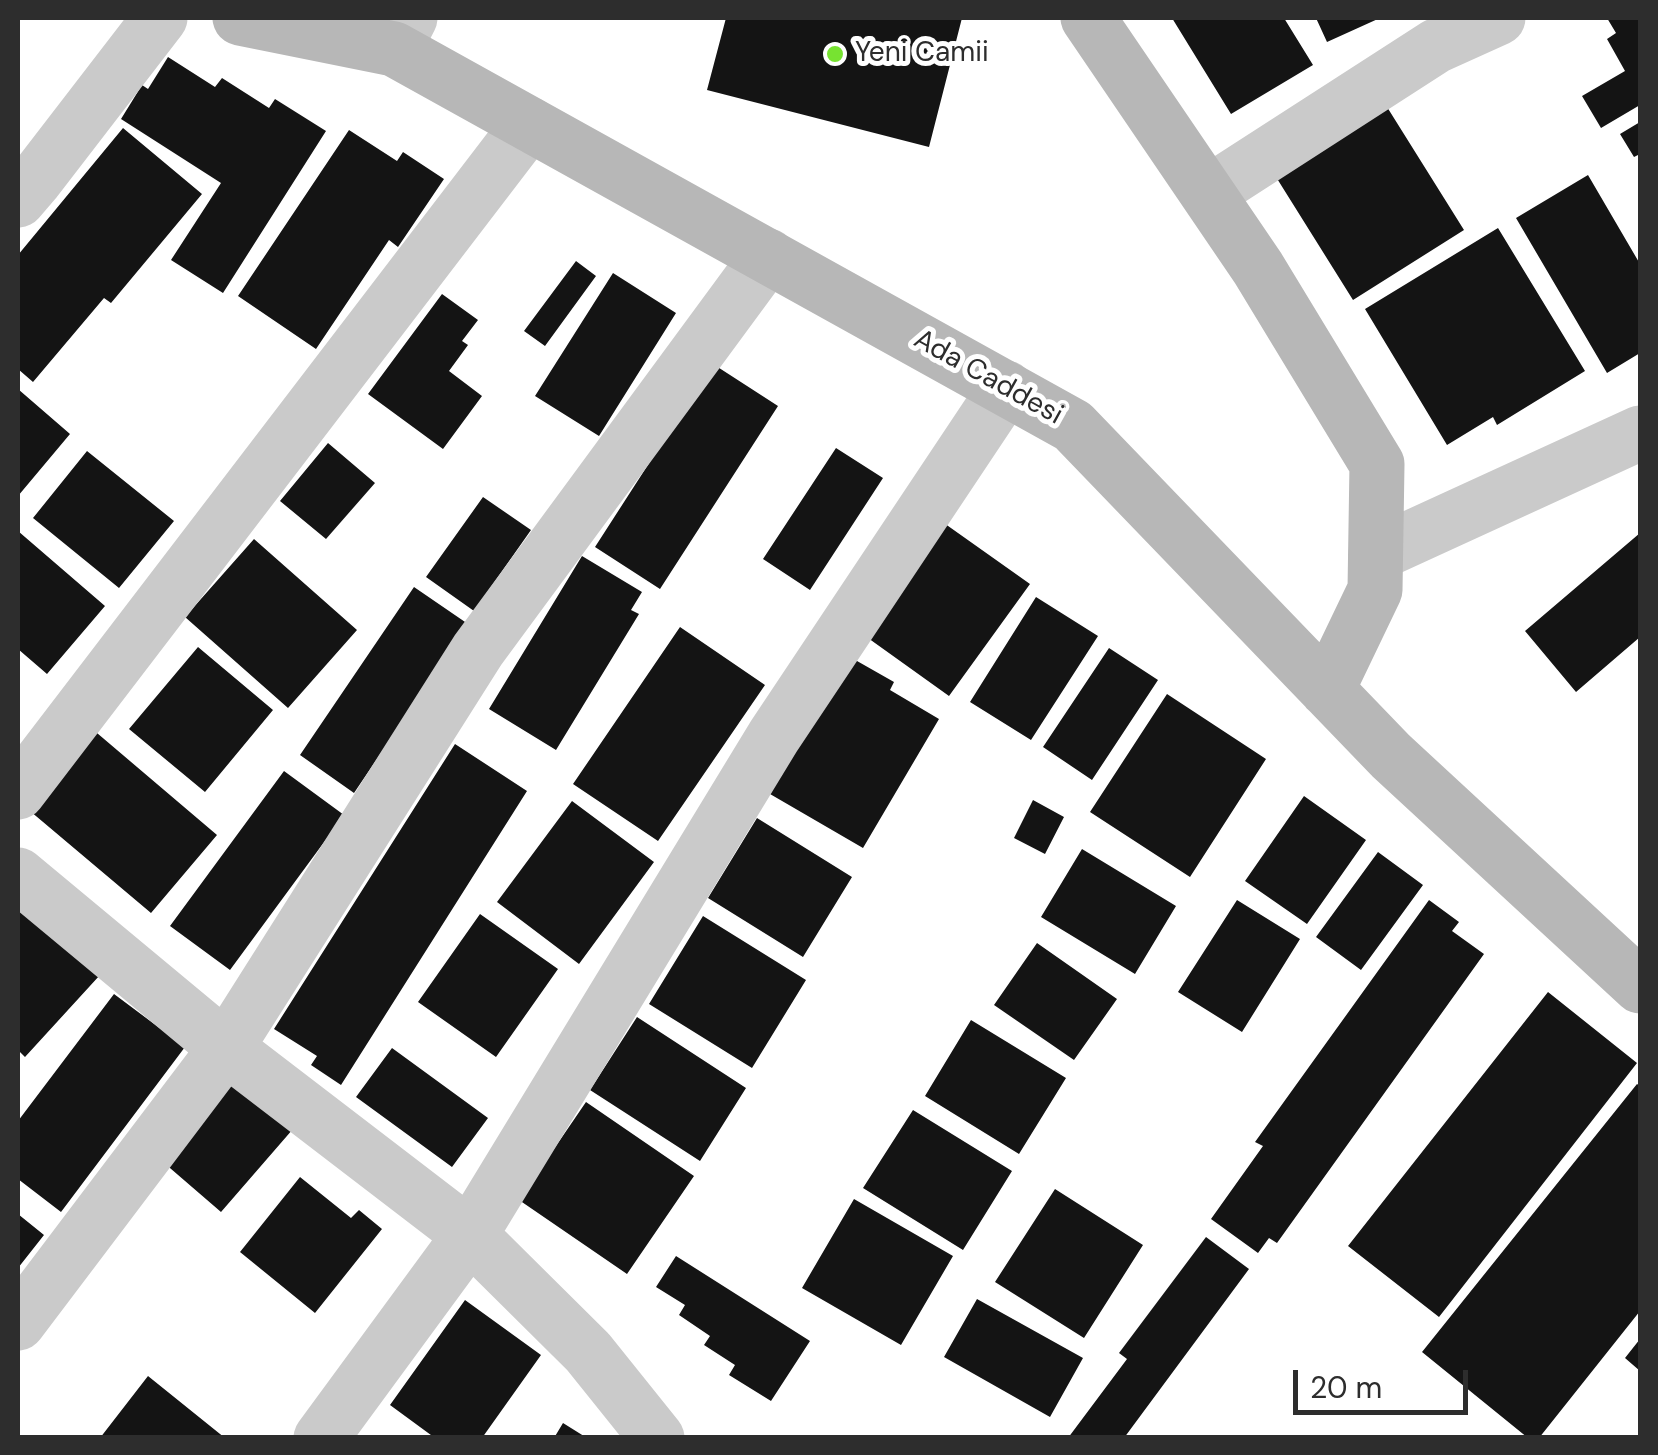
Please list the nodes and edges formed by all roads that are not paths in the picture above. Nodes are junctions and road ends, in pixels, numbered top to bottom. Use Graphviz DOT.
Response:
graph roads {
  1 [pos="160,18"];
  2 [pos="240,18"];
  3 [pos="1088,18"];
  4 [pos="1498,18"];
  5 [pos="402,33"];
  6 [pos="529,124"];
  7 [pos="1208,193"];
  8 [pos="18,200"];
  9 [pos="768,256"];
  10 [pos="1006,388"];
  11 [pos="1640,433"];
  12 [pos="1376,554"];
  13 [pos="1327,690"];
  14 [pos="18,792"];
  15 [pos="18,875"];
  16 [pos="1640,986"];
  17 [pos="226,1048"];
  18 [pos="470,1235"];
  19 [pos="18,1324"];
  20 [pos="320,1438"];
  21 [pos="657,1438"];
  1 -- 8 [label="street"];
  2 -- 5 [label="main road, Ada Caddesi"];
  3 -- 7 [label="main road"];
  4 -- 7 [label="street"];
  5 -- 6 [label="main road, Ada Caddesi"];
  6 -- 9 [label="main road, Ada Caddesi"];
  6 -- 14 [label="street"];
  7 -- 12 [label="main road"];
  9 -- 10 [label="main road, Ada Caddesi"];
  9 -- 17 [label="street"];
  10 -- 13 [label="main road, Ada Caddesi"];
  10 -- 18 [label="street"];
  11 -- 12 [label="street"];
  12 -- 13 [label="main road"];
  13 -- 16 [label="main road, Ada Caddesi"];
  15 -- 17 [label="street"];
  17 -- 18 [label="street"];
  17 -- 19 [label="street"];
  18 -- 20 [label="street"];
  18 -- 21 [label="street"];
}
